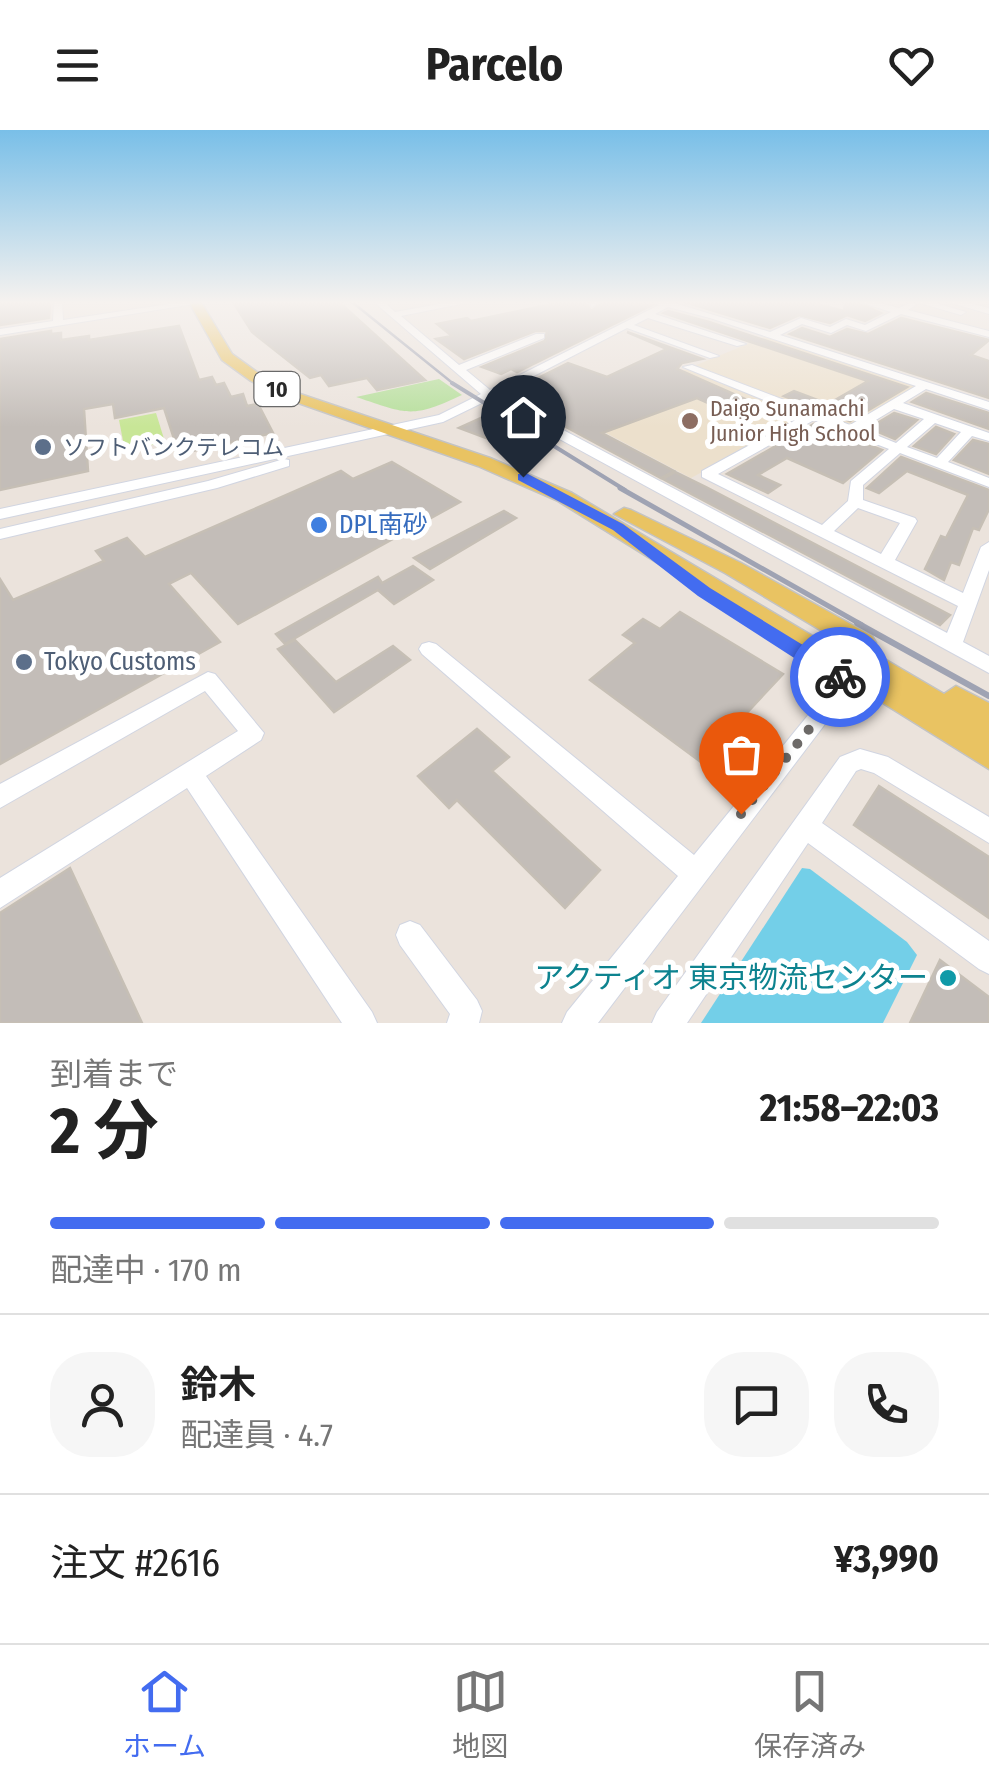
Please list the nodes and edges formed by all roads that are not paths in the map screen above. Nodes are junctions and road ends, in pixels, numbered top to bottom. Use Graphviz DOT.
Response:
graph roads {
  1 [pos="217,344"];
  2 [pos="235,344"];
  3 [pos="428,344"];
  4 [pos="521,344"];
  5 [pos="588,344"];
  6 [pos="599,344"];
  7 [pos="644,344"];
  8 [pos="684,344"];
  9 [pos="705,344"];
  10 [pos="740,344"];
  11 [pos="799,344"];
  12 [pos="806,344"];
  13 [pos="803,345"];
  14 [pos="727,350"];
  15 [pos="714,356"];
  16 [pos="693,365"];
  17 [pos="458,369"];
  18 [pos="925,385"];
  19 [pos="490,396"];
  20 [pos="893,404"];
  21 [pos="989,406"];
  22 [pos="809,417"];
  23 [pos="933,418"];
  24 [pos="414,427"];
  25 [pos="850,430"];
  26 [pos="391,431"];
  27 [pos="980,431"];
  28 [pos="360,438"];
  29 [pos="894,451"];
  30 [pos="939,464"];
  31 [pos="221,465"];
  32 [pos="982,481"];
  33 [pos="854,502"];
  34 [pos="0,514"];
  35 [pos="621,521"];
  36 [pos="0,531"];
  37 [pos="825,531"];
  38 [pos="989,548"];
  39 [pos="885,562"];
  40 [pos="967,603"];
  41 [pos="769,611"];
  42 [pos="952,644"];
  43 [pos="430,649"];
  44 [pos="989,665"];
  45 [pos="847,682"];
  46 [pos="989,716"];
  47 [pos="989,735"];
  48 [pos="989,756"];
  49 [pos="989,771"];
  50 [pos="190,773"];
  51 [pos="0,797"];
  52 [pos="805,826"];
  53 [pos="989,831"];
  54 [pos="694,872"];
  55 [pos="0,894"];
  56 [pos="410,936"];
  57 [pos="989,960"];
  58 [pos="361,1023"];
  59 [pos="464,1023"];
  60 [pos="578,1023"];
  61 [pos="668,1023"];
  1 -- 26 [label="main road, 10"];
  2 -- 24 [label="main road, 10"];
  3 -- 17 [label="street"];
  4 -- 17 [label="street"];
  5 -- 19 [label="street"];
  6 -- 19 [label="street"];
  7 -- 16 [label="street"];
  8 -- 15 [label="street"];
  9 -- 14 [label="street"];
  10 -- 14 [label="street"];
  11 -- 13 [label="street"];
  12 -- 13 [label="street"];
  13 -- 18 [label="street"];
  14 -- 15 [label="street"];
  15 -- 16 [label="street"];
  16 -- 22 [label="street"];
  17 -- 19 [label="street"];
  18 -- 20 [label="street"];
  18 -- 21 [label="street"];
  19 -- 24 [label="street"];
  19 -- 42 [label="street"];
  20 -- 23 [label="street"];
  20 -- 25 [label="street"];
  22 -- 25 [label="street"];
  22 -- 29 [label="street"];
  22 -- 37 [label="street"];
  23 -- 27 [label="street"];
  23 -- 29 [label="street"];
  24 -- 26 [label="street"];
  24 -- 35 [label="main road, 10"];
  25 -- 29 [label="street"];
  26 -- 28 [label="street"];
  26 -- 35 [label="main road, 10"];
  27 -- 30 [label="street"];
  28 -- 31 [label="street"];
  28 -- 36 [label="street"];
  29 -- 30 [label="street"];
  29 -- 32 [label="street"];
  29 -- 33 [label="street"];
  30 -- 32 [label="street"];
  31 -- 34 [label="street"];
  31 -- 36 [label="street"];
  33 -- 37 [label="street"];
  33 -- 39 [label="street"];
  35 -- 41 [label="main road, 10"];
  35 -- 45 [label="main road"];
  35 -- 46 [label="main road"];
  37 -- 39 [label="street"];
  38 -- 40 [label="street"];
  39 -- 40 [label="street"];
  40 -- 42 [label="street"];
  41 -- 47 [label="main road, 10"];
  41 -- 48 [label="main road, 10"];
  42 -- 44 [label="street"];
  43 -- 54 [label="street"];
  45 -- 49 [label="main road"];
  45 -- 54 [label="street"];
  50 -- 51 [label="street"];
  50 -- 55 [label="street"];
  50 -- 58 [label="street"];
  52 -- 53 [label="street"];
  52 -- 57 [label="street"];
  52 -- 61 [label="street"];
  54 -- 60 [label="street"];
  56 -- 59 [label="street"];
}
